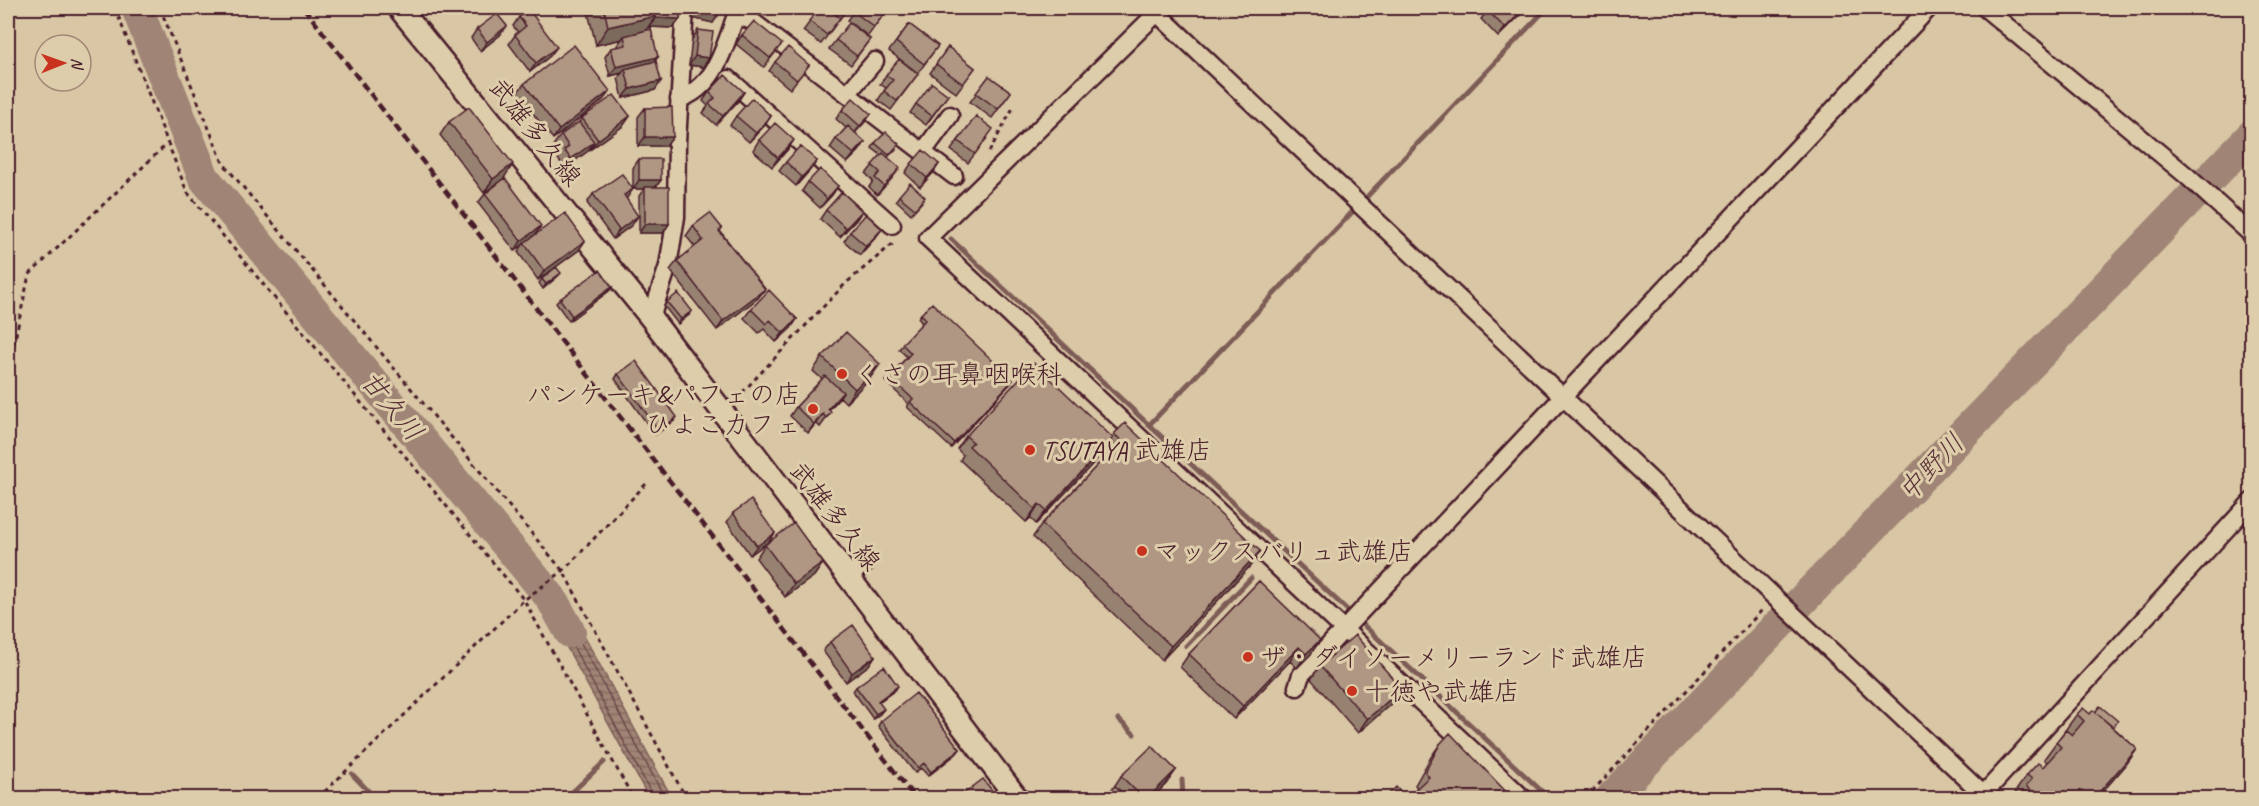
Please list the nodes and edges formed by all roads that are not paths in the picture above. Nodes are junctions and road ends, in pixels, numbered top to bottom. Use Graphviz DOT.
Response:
graph roads {
  1 [pos="399,8"];
  2 [pos="410,8"];
  3 [pos="685,8"];
  4 [pos="1929,8"];
  5 [pos="1985,8"];
  6 [pos="1159,10"];
  7 [pos="875,61"];
  8 [pos="717,68"];
  9 [pos="450,71"];
  10 [pos="847,94"];
  11 [pos="680,99"];
  12 [pos="950,115"];
  13 [pos="923,152"];
  14 [pos="954,176"];
  15 [pos="894,233"];
  16 [pos="2252,235"];
  17 [pos="651,318"];
  18 [pos="1563,397"];
  19 [pos="2252,501"];
  20 [pos="1345,629"];
  21 [pos="1297,687"];
  22 [pos="1983,797"];
  23 [pos="1017,798"];
  24 [pos="1523,798"];
  1 -- 9 [label="main road, 武雄多久線"];
  2 -- 9 [label="main road, 武雄多久線"];
  3 -- 11 [label="street"];
  4 -- 18 [label="street"];
  5 -- 16 [label="street"];
  6 -- 18 [label="street"];
  6 -- 20 [label="street"];
  7 -- 10 [label="street"];
  8 -- 10 [label="street"];
  8 -- 11 [label="street"];
  8 -- 15 [label="street"];
  9 -- 17 [label="main road, 武雄多久線"];
  10 -- 13 [label="street"];
  11 -- 17 [label="street"];
  12 -- 13 [label="street"];
  13 -- 14 [label="street"];
  17 -- 23 [label="main road, 武雄多久線"];
  18 -- 20 [label="street"];
  18 -- 22 [label="street"];
  19 -- 22 [label="street"];
  20 -- 21 [label="street"];
  20 -- 24 [label="street"];
}
